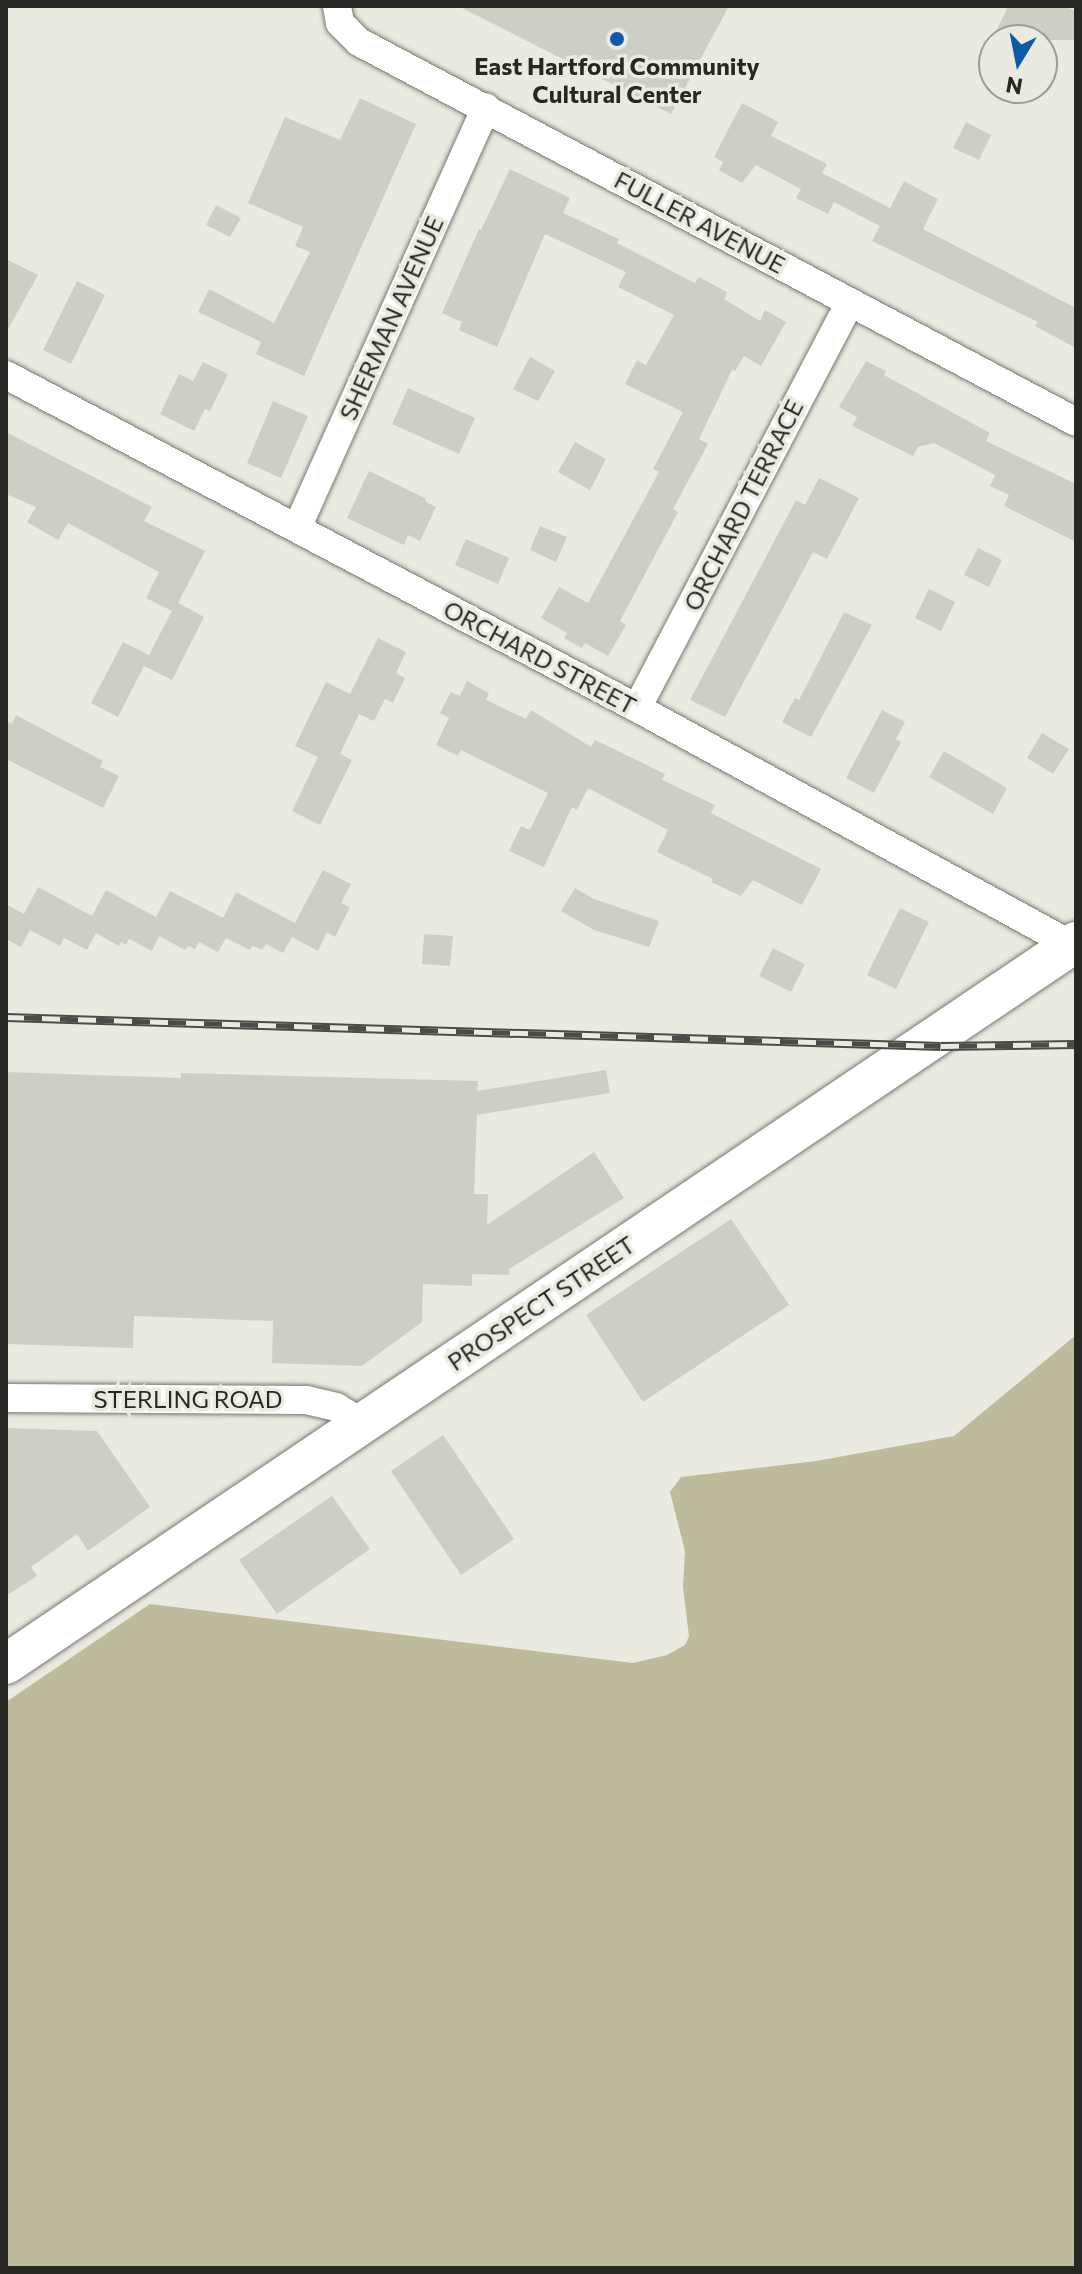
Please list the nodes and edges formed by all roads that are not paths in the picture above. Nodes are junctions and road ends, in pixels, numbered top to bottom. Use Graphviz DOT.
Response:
graph roads {
  1 [pos="337,8"];
  2 [pos="486,108"];
  3 [pos="850,302"];
  4 [pos="6,375"];
  5 [pos="1076,422"];
  6 [pos="297,528"];
  7 [pos="637,708"];
  8 [pos="1073,944"];
  9 [pos="6,1398"];
  10 [pos="364,1424"];
  11 [pos="6,1664"];
  1 -- 2 [label="street, FULLER AVENUE"];
  2 -- 3 [label="street, FULLER AVENUE"];
  2 -- 6 [label="street, SHERMAN AVENUE"];
  3 -- 5 [label="street, FULLER AVENUE"];
  3 -- 7 [label="street, ORCHARD TERRACE"];
  4 -- 6 [label="street, ORCHARD STREET"];
  6 -- 7 [label="street, ORCHARD STREET"];
  7 -- 8 [label="street, ORCHARD STREET"];
  8 -- 10 [label="main road, PROSPECT STREET"];
  9 -- 10 [label="street, STERLING ROAD"];
  10 -- 11 [label="main road, PROSPECT STREET"];
}
